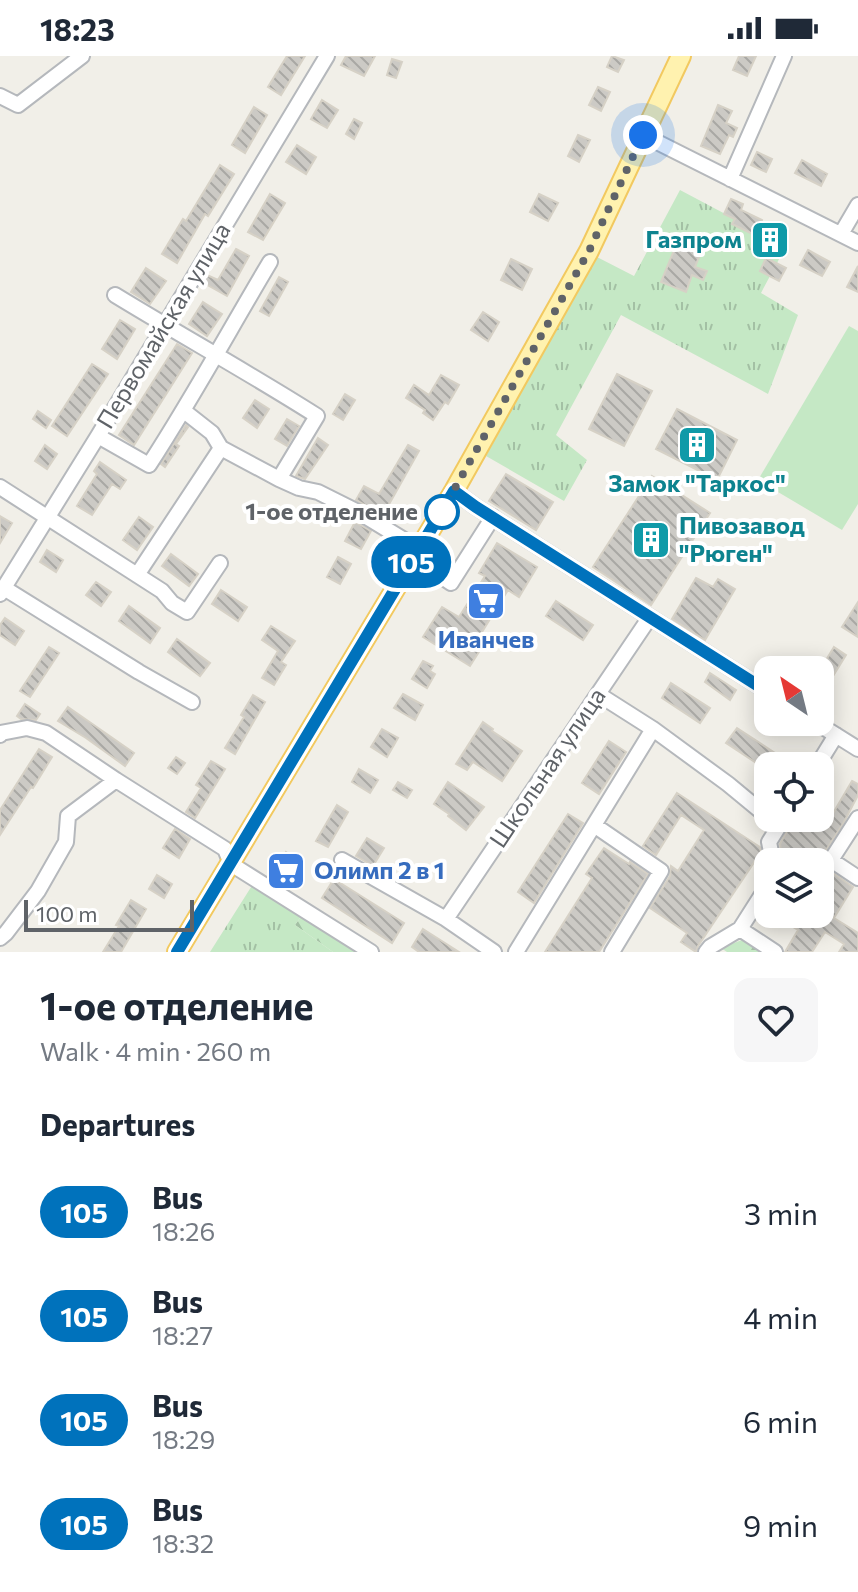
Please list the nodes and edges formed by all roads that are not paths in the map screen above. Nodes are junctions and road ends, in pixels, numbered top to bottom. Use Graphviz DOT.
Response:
graph roads {
  1 [pos="82,56"];
  2 [pos="327,56"];
  3 [pos="681,56"];
  4 [pos="784,56"];
  5 [pos="0,96"];
  6 [pos="643,135"];
  7 [pos="730,179"];
  8 [pos="858,205"];
  9 [pos="841,234"];
  10 [pos="858,243"];
  11 [pos="270,262"];
  12 [pos="115,295"];
  13 [pos="164,325"];
  14 [pos="215,355"];
  15 [pos="184,411"];
  16 [pos="98,436"];
  17 [pos="221,448"];
  18 [pos="279,479"];
  19 [pos="0,487"];
  20 [pos="454,491"];
  21 [pos="493,517"];
  22 [pos="48,518"];
  23 [pos="416,553"];
  24 [pos="220,563"];
  25 [pos="137,575"];
  26 [pos="2,591"];
  27 [pos="650,617"];
  28 [pos="754,683"];
  29 [pos="598,694"];
  30 [pos="192,702"];
  31 [pos="653,729"];
  32 [pos="0,735"];
  33 [pos="836,735"];
  34 [pos="858,749"];
  35 [pos="826,752"];
  36 [pos="116,780"];
  37 [pos="754,804"];
  38 [pos="858,818"];
  39 [pos="594,825"];
  40 [pos="342,860"];
  41 [pos="231,864"];
  42 [pos="858,878"];
  43 [pos="754,907"];
  44 [pos="446,919"];
  45 [pos="740,929"];
  46 [pos="0,938"];
  47 [pos="711,950"];
  48 [pos="177,952"];
  49 [pos="371,952"];
  50 [pos="494,952"];
  51 [pos="516,952"];
  52 [pos="612,952"];
  53 [pos="775,952"];
  1 -- 5 [label="street"];
  2 -- 13 [label="street, Первомайская улица"];
  3 -- 6 [label="main road"];
  4 -- 7 [label="street"];
  6 -- 7 [label="street"];
  6 -- 20 [label="main road"];
  7 -- 9 [label="street"];
  8 -- 9 [label="street"];
  9 -- 10 [label="street"];
  11 -- 14 [label="street"];
  12 -- 13 [label="street"];
  13 -- 14 [label="street"];
  13 -- 16 [label="street, Первомайская улица"];
  14 -- 15 [label="street"];
  14 -- 18 [label="street"];
  15 -- 16 [label="street"];
  15 -- 17 [label="street"];
  16 -- 22 [label="street, Первомайская улица"];
  17 -- 18 [label="street"];
  17 -- 25 [label="street"];
  18 -- 23 [label="street"];
  19 -- 22 [label="street"];
  20 -- 21 [label="street"];
  20 -- 23 [label="main road"];
  21 -- 23 [label="street"];
  21 -- 27 [label="street"];
  22 -- 25 [label="street"];
  22 -- 26 [label="street, Первомайская улица"];
  23 -- 41 [label="main road"];
  24 -- 25 [label="street"];
  26 -- 30 [label="street"];
  27 -- 28 [label="street"];
  27 -- 29 [label="street, Школьная улица"];
  29 -- 31 [label="street"];
  29 -- 44 [label="street, Школьная улица"];
  31 -- 37 [label="street"];
  31 -- 39 [label="street"];
  32 -- 36 [label="street"];
  33 -- 34 [label="street"];
  33 -- 35 [label="street"];
  36 -- 41 [label="street"];
  36 -- 46 [label="street"];
  38 -- 42 [label="street"];
  39 -- 51 [label="street"];
  39 -- 52 [label="street"];
  40 -- 44 [label="street"];
  41 -- 48 [label="main road"];
  41 -- 49 [label="street"];
  43 -- 45 [label="street"];
  44 -- 50 [label="street"];
  45 -- 47 [label="street"];
  45 -- 53 [label="street"];
}
